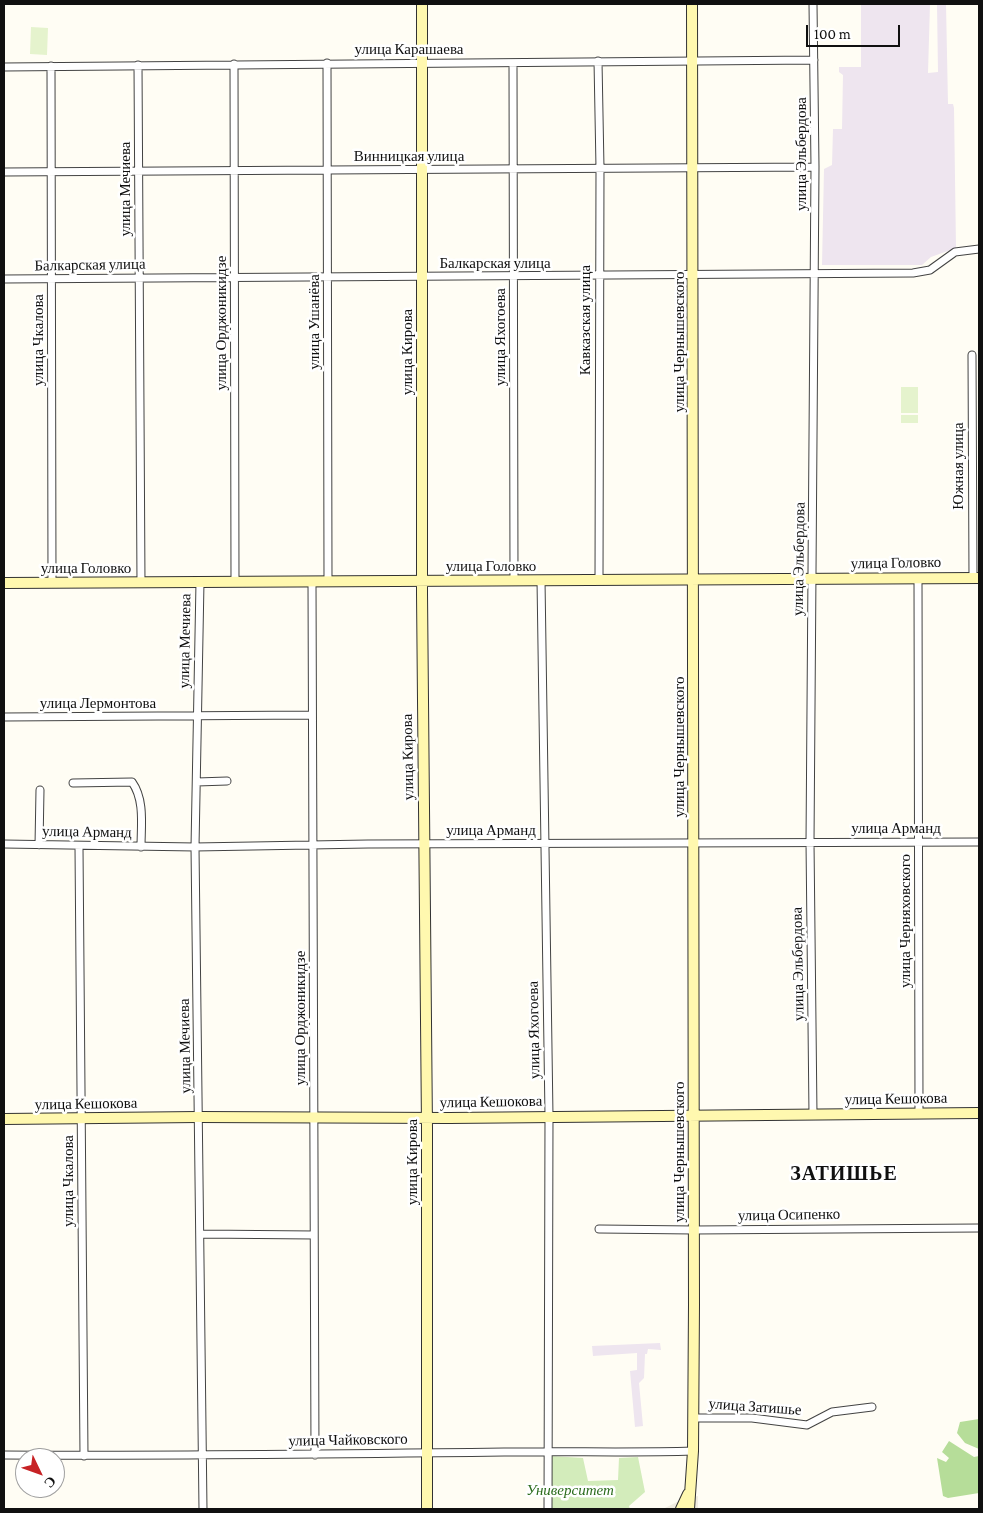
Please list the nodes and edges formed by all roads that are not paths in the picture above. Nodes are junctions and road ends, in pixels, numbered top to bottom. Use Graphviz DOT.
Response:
graph roads {
  1 [pos="422,4"];
  2 [pos="692,4"];
  3 [pos="813,4"];
  4 [pos="814,60"];
  5 [pos="598,61"];
  6 [pos="692,61"];
  7 [pos="327,63"];
  8 [pos="422,63"];
  9 [pos="513,63"];
  10 [pos="234,64"];
  11 [pos="138,65"];
  12 [pos="51,66"];
  13 [pos="4,67"];
  14 [pos="693,167"];
  15 [pos="815,167"];
  16 [pos="600,168"];
  17 [pos="513,169"];
  18 [pos="139,170"];
  19 [pos="234,170"];
  20 [pos="327,170"];
  21 [pos="51,171"];
  22 [pos="421,171"];
  23 [pos="4,172"];
  24 [pos="979,249"];
  25 [pos="814,274"];
  26 [pos="694,275"];
  27 [pos="599,276"];
  28 [pos="514,277"];
  29 [pos="139,278"];
  30 [pos="234,278"];
  31 [pos="328,278"];
  32 [pos="422,278"];
  33 [pos="4,279"];
  34 [pos="51,279"];
  35 [pos="972,355"];
  36 [pos="918,578"];
  37 [pos="976,578"];
  38 [pos="812,579"];
  39 [pos="514,580"];
  40 [pos="541,580"];
  41 [pos="598,580"];
  42 [pos="695,580"];
  43 [pos="422,581"];
  44 [pos="200,582"];
  45 [pos="235,582"];
  46 [pos="312,582"];
  47 [pos="328,582"];
  48 [pos="4,583"];
  49 [pos="52,583"];
  50 [pos="141,583"];
  51 [pos="312,715"];
  52 [pos="198,716"];
  53 [pos="4,717"];
  54 [pos="227,781"];
  55 [pos="197,782"];
  56 [pos="73,783"];
  57 [pos="40,790"];
  58 [pos="919,841"];
  59 [pos="693,842"];
  60 [pos="810,842"];
  61 [pos="979,842"];
  62 [pos="425,843"];
  63 [pos="546,843"];
  64 [pos="4,844"];
  65 [pos="39,845"];
  66 [pos="313,845"];
  67 [pos="80,847"];
  68 [pos="141,847"];
  69 [pos="196,847"];
  70 [pos="979,1113"];
  71 [pos="919,1114"];
  72 [pos="694,1115"];
  73 [pos="813,1115"];
  74 [pos="549,1116"];
  75 [pos="198,1117"];
  76 [pos="314,1118"];
  77 [pos="426,1118"];
  78 [pos="4,1119"];
  79 [pos="82,1120"];
  80 [pos="598,1228"];
  81 [pos="979,1228"];
  82 [pos="694,1230"];
  83 [pos="200,1234"];
  84 [pos="314,1235"];
  85 [pos="872,1407"];
  86 [pos="694,1418"];
  87 [pos="548,1451"];
  88 [pos="693,1451"];
  89 [pos="427,1453"];
  90 [pos="4,1455"];
  91 [pos="202,1455"];
  92 [pos="315,1455"];
  93 [pos="84,1456"];
  94 [pos="689,1491"];
  95 [pos="203,1509"];
  96 [pos="427,1509"];
  97 [pos="548,1509"];
  98 [pos="680,1509"];
  99 [pos="690,1509"];
  1 -- 8 [label="street, улица Кирова"];
  2 -- 6 [label="street, улица Чернышевского"];
  3 -- 4 [label="street, улица Эльбердова"];
  4 -- 6 [label="street, улица Карашаева"];
  4 -- 15 [label="street, улица Эльбердова"];
  5 -- 6 [label="street, улица Карашаева"];
  5 -- 9 [label="street, улица Карашаева"];
  5 -- 16 [label="street, Кавказская улица"];
  6 -- 14 [label="street, улица Чернышевского"];
  7 -- 8 [label="street, улица Карашаева"];
  7 -- 10 [label="street, улица Карашаева"];
  7 -- 20 [label="street, улица Ушанёва"];
  8 -- 9 [label="street, улица Карашаева"];
  8 -- 22 [label="street, улица Кирова"];
  9 -- 17 [label="street, улица Яхогоева"];
  10 -- 11 [label="street, улица Карашаева"];
  10 -- 19 [label="street, улица Орджоникидзе"];
  11 -- 12 [label="street, улица Карашаева"];
  11 -- 18 [label="street, улица Мечиева"];
  12 -- 13 [label="street, улица Карашаева"];
  12 -- 21 [label="street, улица Чкалова"];
  14 -- 15 [label="street, Винницкая улица"];
  14 -- 16 [label="street, Винницкая улица"];
  14 -- 26 [label="street, улица Чернышевского"];
  15 -- 25 [label="street, улица Эльбердова"];
  16 -- 17 [label="street, Винницкая улица"];
  16 -- 27 [label="street, Кавказская улица"];
  17 -- 22 [label="street, Винницкая улица"];
  17 -- 28 [label="street, улица Яхогоева"];
  18 -- 19 [label="street, Винницкая улица"];
  18 -- 21 [label="street, Винницкая улица"];
  18 -- 29 [label="street, улица Мечиева"];
  19 -- 20 [label="street, Винницкая улица"];
  19 -- 30 [label="street, улица Орджоникидзе"];
  20 -- 22 [label="street, Винницкая улица"];
  20 -- 31 [label="street, улица Ушанёва"];
  21 -- 23 [label="street, Винницкая улица"];
  21 -- 34 [label="street, улица Чкалова"];
  22 -- 32 [label="street, улица Кирова"];
  24 -- 25 [label="street, Балкарская улица"];
  25 -- 26 [label="street, Балкарская улица"];
  25 -- 38 [label="street, улица Эльбердова"];
  26 -- 27 [label="street, Балкарская улица"];
  26 -- 42 [label="street, улица Чернышевского"];
  27 -- 28 [label="street, Балкарская улица"];
  27 -- 41 [label="street, Кавказская улица"];
  28 -- 32 [label="street, Балкарская улица"];
  28 -- 39 [label="street, улица Яхогоева"];
  29 -- 30 [label="street, Балкарская улица"];
  29 -- 34 [label="street, Балкарская улица"];
  29 -- 50 [label="street, улица Мечиева"];
  30 -- 31 [label="street, Балкарская улица"];
  30 -- 45 [label="street, улица Орджоникидзе"];
  31 -- 32 [label="street, Балкарская улица"];
  31 -- 47 [label="street, улица Ушанёва"];
  32 -- 43 [label="street, улица Кирова"];
  33 -- 34 [label="street, Балкарская улица"];
  34 -- 49 [label="street, улица Чкалова"];
  35 -- 37 [label="street, Южная улица"];
  36 -- 37 [label="street, улица Головко"];
  36 -- 38 [label="street, улица Головко"];
  36 -- 58 [label="street, улица Черняховского"];
  38 -- 42 [label="street, улица Головко"];
  38 -- 60 [label="street, улица Эльбердова"];
  39 -- 40 [label="street, улица Головко"];
  39 -- 43 [label="street, улица Головко"];
  40 -- 41 [label="street, улица Головко"];
  40 -- 63 [label="street, улица Яхогоева"];
  41 -- 42 [label="street, улица Головко"];
  42 -- 59 [label="street, улица Чернышевского"];
  43 -- 47 [label="street, улица Головко"];
  43 -- 62 [label="street, улица Кирова"];
  44 -- 45 [label="street, улица Головко"];
  44 -- 50 [label="street, улица Головко"];
  44 -- 52 [label="street, улица Мечиева"];
  45 -- 46 [label="street, улица Головко"];
  46 -- 47 [label="street, улица Головко"];
  46 -- 51 [label="street, улица Орджоникидзе"];
  48 -- 49 [label="street, улица Головко"];
  49 -- 50 [label="street, улица Головко"];
  51 -- 52 [label="street, улица Лермонтова"];
  51 -- 66 [label="street, улица Орджоникидзе"];
  52 -- 53 [label="street, улица Лермонтова"];
  52 -- 55 [label="street, улица Мечиева"];
  54 -- 55 [label="street"];
  55 -- 69 [label="street, улица Мечиева"];
  56 -- 68 [label="street"];
  57 -- 65 [label="street"];
  58 -- 60 [label="street, улица Арманд"];
  58 -- 61 [label="street, улица Арманд"];
  58 -- 71 [label="street, улица Черняховского"];
  59 -- 60 [label="street, улица Арманд"];
  59 -- 63 [label="street, улица Арманд"];
  59 -- 72 [label="street, улица Чернышевского"];
  60 -- 73 [label="street, улица Эльбердова"];
  62 -- 63 [label="street, улица Арманд"];
  62 -- 66 [label="street, улица Арманд"];
  62 -- 77 [label="street, улица Кирова"];
  63 -- 74 [label="street, улица Яхогоева"];
  64 -- 65 [label="street, улица Арманд"];
  65 -- 67 [label="street, улица Арманд"];
  66 -- 69 [label="street, улица Арманд"];
  66 -- 76 [label="street, улица Орджоникидзе"];
  67 -- 68 [label="street, улица Арманд"];
  67 -- 79 [label="street, улица Чкалова"];
  68 -- 69 [label="street, улица Арманд"];
  69 -- 75 [label="street, улица Мечиева"];
  70 -- 71 [label="street, улица Кешокова"];
  71 -- 73 [label="street, улица Кешокова"];
  72 -- 73 [label="street, улица Кешокова"];
  72 -- 74 [label="street, улица Кешокова"];
  72 -- 82 [label="street, улица Чернышевского"];
  74 -- 77 [label="street, улица Кешокова"];
  74 -- 87 [label="street, улица Яхогоева"];
  75 -- 76 [label="street, улица Кешокова"];
  75 -- 79 [label="street, улица Кешокова"];
  75 -- 83 [label="street, улица Мечиева"];
  76 -- 77 [label="street, улица Кешокова"];
  76 -- 84 [label="street, улица Орджоникидзе"];
  77 -- 89 [label="street, улица Кирова"];
  78 -- 79 [label="street, улица Кешокова"];
  79 -- 93 [label="street, улица Чкалова"];
  80 -- 82 [label="street, улица Осипенко"];
  81 -- 82 [label="street, улица Осипенко"];
  82 -- 86 [label="street, улица Чернышевского"];
  83 -- 84 [label="street"];
  83 -- 91 [label="street, улица Мечиева"];
  84 -- 92 [label="street, улица Орджоникидзе"];
  85 -- 86 [label="street, улица Затишье"];
  86 -- 88 [label="street, улица Чернышевского"];
  87 -- 88 [label="street, улица Чайковского"];
  87 -- 89 [label="street, улица Чайковского"];
  87 -- 97 [label="street, улица Яхогоева"];
  88 -- 94 [label="street, улица Чернышевского"];
  89 -- 92 [label="street, улица Чайковского"];
  89 -- 96 [label="street, улица Кирова"];
  90 -- 93 [label="street, улица Чайковского"];
  91 -- 92 [label="street, улица Чайковского"];
  91 -- 93 [label="street, улица Чайковского"];
  91 -- 95 [label="street, улица Мечиева"];
  94 -- 98 [label="street"];
  94 -- 99 [label="street"];
}
